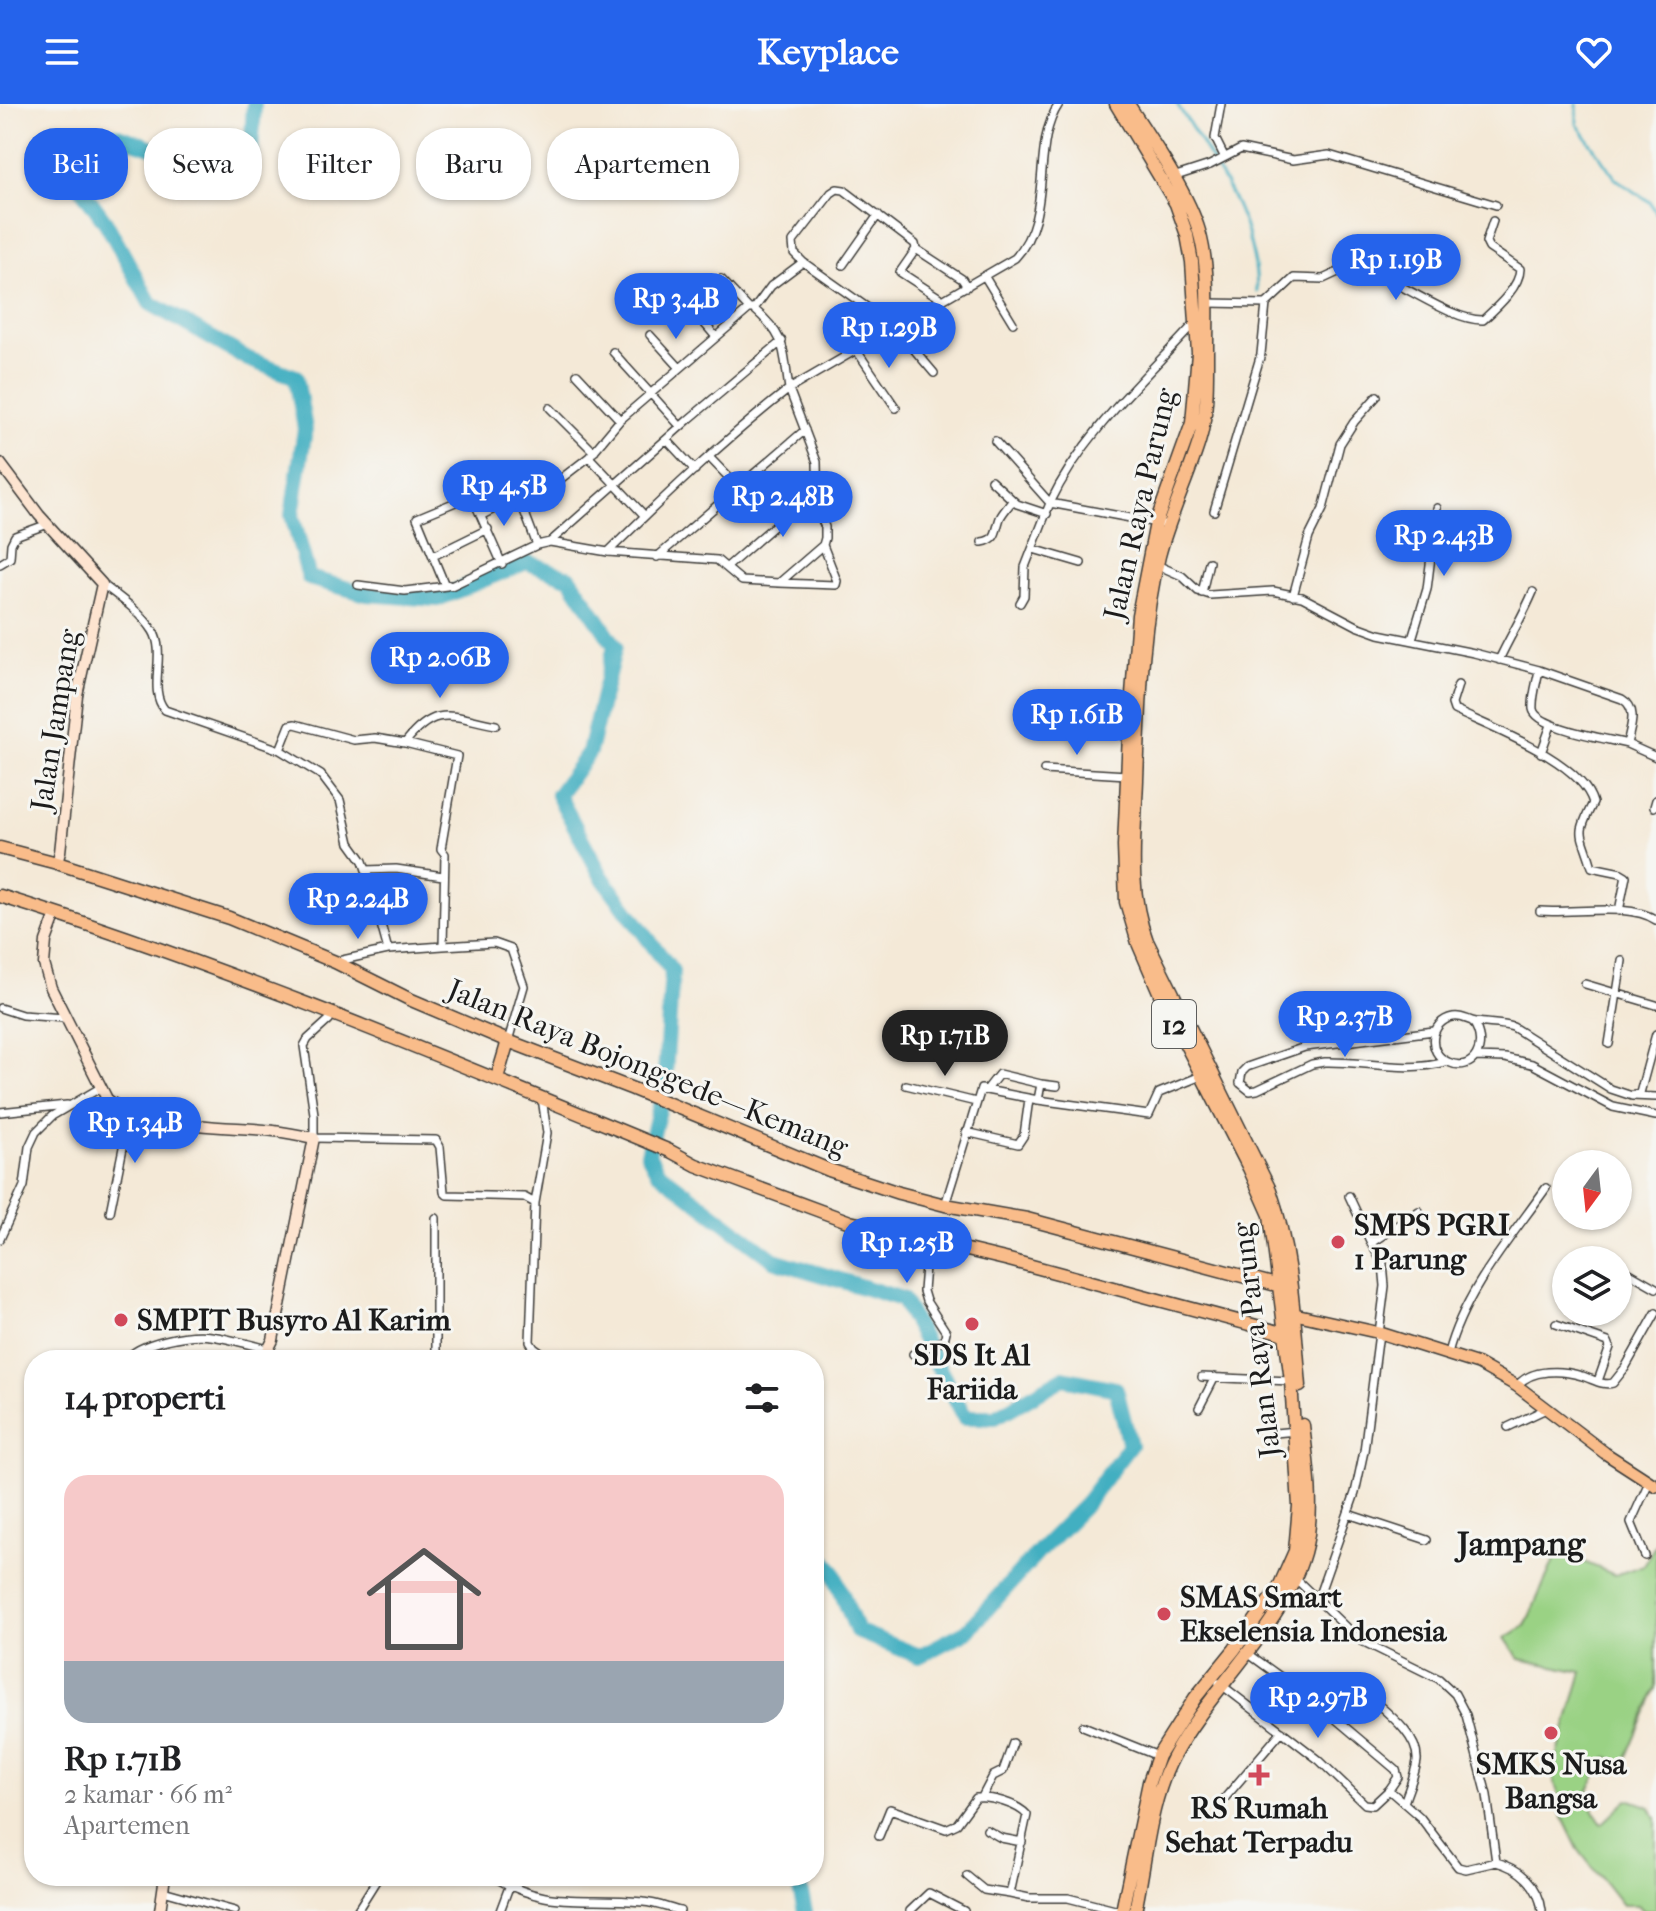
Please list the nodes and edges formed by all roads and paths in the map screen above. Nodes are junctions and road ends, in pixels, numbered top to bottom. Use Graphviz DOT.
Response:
graph roads {
  1 [pos="1059,104"];
  2 [pos="1116,104"];
  3 [pos="1128,104"];
  4 [pos="1221,104"];
  5 [pos="1224,156"];
  6 [pos="1167,179"];
  7 [pos="1496,205"];
  8 [pos="878,215"];
  9 [pos="1493,221"];
  10 [pos="916,249"];
  11 [pos="803,262"];
  12 [pos="843,265"];
  13 [pos="985,277"];
  14 [pos="721,279"];
  15 [pos="1514,286"];
  16 [pos="967,287"];
  17 [pos="1526,291"];
  18 [pos="943,300"];
  19 [pos="1207,303"];
  20 [pos="1266,304"];
  21 [pos="752,309"];
  22 [pos="693,310"];
  23 [pos="1013,323"];
  24 [pos="1195,323"];
  25 [pos="895,327"];
  26 [pos="650,335"];
  27 [pos="716,337"];
  28 [pos="782,341"];
  29 [pos="857,351"];
  30 [pos="613,352"];
  31 [pos="680,368"];
  32 [pos="934,373"];
  33 [pos="577,374"];
  34 [pos="789,389"];
  35 [pos="651,393"];
  36 [pos="1377,396"];
  37 [pos="550,408"];
  38 [pos="896,408"];
  39 [pos="620,420"];
  40 [pos="680,426"];
  41 [pos="805,430"];
  42 [pos="667,440"];
  43 [pos="995,441"];
  44 [pos="592,455"];
  45 [pos="709,457"];
  46 [pos="0,463"];
  47 [pos="695,470"];
  48 [pos="991,480"];
  49 [pos="615,485"];
  50 [pos="738,487"];
  51 [pos="819,487"];
  52 [pos="1012,501"];
  53 [pos="1050,503"];
  54 [pos="523,508"];
  55 [pos="1437,508"];
  56 [pos="1214,511"];
  57 [pos="1047,514"];
  58 [pos="482,515"];
  59 [pos="645,516"];
  60 [pos="48,524"];
  61 [pos="1162,524"];
  62 [pos="488,529"];
  63 [pos="550,542"];
  64 [pos="982,542"];
  65 [pos="537,545"];
  66 [pos="823,545"];
  67 [pos="1033,549"];
  68 [pos="608,552"];
  69 [pos="433,556"];
  70 [pos="657,557"];
  71 [pos="1209,562"];
  72 [pos="1081,563"];
  73 [pos="0,564"];
  74 [pos="502,564"];
  75 [pos="1157,565"];
  76 [pos="727,567"];
  77 [pos="779,583"];
  78 [pos="102,584"];
  79 [pos="358,585"];
  80 [pos="448,585"];
  81 [pos="1200,592"];
  82 [pos="1533,592"];
  83 [pos="1293,596"];
  84 [pos="1020,603"];
  85 [pos="1412,639"];
  86 [pos="1499,660"];
  87 [pos="1539,670"];
  88 [pos="1458,685"];
  89 [pos="496,725"];
  90 [pos="1551,725"];
  91 [pos="405,743"];
  92 [pos="1627,744"];
  93 [pos="280,750"];
  94 [pos="1541,753"];
  95 [pos="1656,757"];
  96 [pos="1044,770"];
  97 [pos="1127,775"];
  98 [pos="0,848"];
  99 [pos="57,863"];
  100 [pos="366,870"];
  101 [pos="443,876"];
  102 [pos="0,896"];
  103 [pos="1540,911"];
  104 [pos="1619,911"];
  105 [pos="56,914"];
  106 [pos="1656,920"];
  107 [pos="443,946"];
  108 [pos="388,950"];
  109 [pos="1622,961"];
  110 [pos="335,962"];
  111 [pos="1585,984"];
  112 [pos="1618,994"];
  113 [pos="1656,1005"];
  114 [pos="0,1008"];
  115 [pos="65,1018"];
  116 [pos="329,1020"];
  117 [pos="1473,1022"];
  118 [pos="1434,1031"];
  119 [pos="1656,1034"];
  120 [pos="508,1041"];
  121 [pos="1609,1044"];
  122 [pos="1305,1047"];
  123 [pos="1475,1057"];
  124 [pos="1445,1062"];
  125 [pos="1312,1064"];
  126 [pos="1201,1076"];
  127 [pos="497,1078"];
  128 [pos="1041,1084"];
  129 [pos="906,1085"];
  130 [pos="1241,1085"];
  131 [pos="1057,1086"];
  132 [pos="100,1088"];
  133 [pos="988,1088"];
  134 [pos="1215,1093"];
  135 [pos="1632,1096"];
  136 [pos="1656,1097"];
  137 [pos="542,1098"];
  138 [pos="1034,1100"];
  139 [pos="976,1102"];
  140 [pos="74,1104"];
  141 [pos="0,1112"];
  142 [pos="130,1113"];
  143 [pos="1656,1116"];
  144 [pos="966,1132"];
  145 [pos="314,1138"];
  146 [pos="1546,1188"];
  147 [pos="1349,1196"];
  148 [pos="535,1203"];
  149 [pos="945,1205"];
  150 [pos="1419,1211"];
  151 [pos="110,1212"];
  152 [pos="436,1218"];
  153 [pos="909,1237"];
  154 [pos="0,1239"];
  155 [pos="1371,1243"];
  156 [pos="1632,1274"];
  157 [pos="1286,1287"];
  158 [pos="1656,1288"];
  159 [pos="1288,1312"];
  160 [pos="1656,1313"];
  161 [pos="1562,1326"];
  162 [pos="1377,1332"];
  163 [pos="1290,1335"];
  164 [pos="268,1349"];
  165 [pos="135,1350"];
  166 [pos="436,1350"];
  167 [pos="539,1350"];
  168 [pos="1448,1353"];
  169 [pos="913,1354"];
  170 [pos="1202,1377"];
  171 [pos="1215,1377"];
  172 [pos="1291,1381"];
  173 [pos="1598,1381"];
  174 [pos="1517,1386"];
  175 [pos="1199,1408"];
  176 [pos="1546,1409"];
  177 [pos="1508,1427"];
  178 [pos="1296,1431"];
  179 [pos="1275,1433"];
  180 [pos="1653,1484"];
  181 [pos="1348,1514"];
  182 [pos="1427,1540"];
  183 [pos="1645,1556"];
  184 [pos="1295,1578"];
  185 [pos="1314,1596"];
  186 [pos="1246,1652"];
  187 [pos="1216,1681"];
  188 [pos="1365,1693"];
  189 [pos="1083,1726"];
  190 [pos="1282,1731"];
  191 [pos="1013,1743"];
  192 [pos="1158,1756"];
  193 [pos="1389,1790"];
  194 [pos="982,1797"];
  195 [pos="1224,1799"];
  196 [pos="1404,1803"];
  197 [pos="987,1830"];
  198 [pos="879,1836"];
  199 [pos="1022,1842"];
  200 [pos="1496,1862"];
  201 [pos="967,1876"];
  202 [pos="164,1886"];
  203 [pos="373,1886"];
  204 [pos="509,1887"];
  205 [pos="163,1891"];
  206 [pos="1010,1894"];
  207 [pos="160,1911"];
  208 [pos="235,1911"];
  209 [pos="357,1911"];
  210 [pos="500,1911"];
  211 [pos="680,1911"];
  212 [pos="910,1911"];
  213 [pos="964,1911"];
  214 [pos="1121,1911"];
  215 [pos="1135,1911"];
  216 [pos="1542,1911"];
  1 -- 13 [label="street"];
  2 -- 6 [label="highway, Jalan Raya Parung / 12"];
  3 -- 6 [label="highway, Jalan Raya Parung / 12"];
  4 -- 5 [label="street"];
  5 -- 6 [label="street"];
  5 -- 7 [label="street"];
  6 -- 19 [label="highway, Jalan Raya Parung / 12"];
  6 -- 24 [label="highway, Jalan Raya Parung / 12"];
  8 -- 10 [label="street"];
  8 -- 11 [label="street"];
  8 -- 12 [label="street"];
  9 -- 15 [label="street"];
  10 -- 16 [label="street"];
  10 -- 18 [label="street"];
  11 -- 21 [label="street"];
  11 -- 25 [label="street"];
  13 -- 16 [label="street"];
  13 -- 23 [label="street"];
  14 -- 21 [label="street"];
  15 -- 17 [label="street"];
  15 -- 20 [label="street"];
  16 -- 18 [label="street"];
  18 -- 25 [label="street"];
  19 -- 20 [label="street"];
  19 -- 61 [label="highway, Jalan Raya Parung / 12"];
  20 -- 56 [label="street"];
  21 -- 27 [label="street"];
  21 -- 28 [label="street"];
  22 -- 27 [label="street"];
  24 -- 53 [label="street"];
  24 -- 61 [label="highway, Jalan Raya Parung / 12"];
  25 -- 29 [label="street"];
  25 -- 32 [label="street"];
  26 -- 31 [label="street"];
  27 -- 31 [label="street"];
  28 -- 34 [label="street"];
  28 -- 40 [label="street"];
  29 -- 34 [label="street"];
  29 -- 38 [label="street"];
  30 -- 35 [label="street"];
  31 -- 35 [label="street"];
  33 -- 39 [label="street"];
  34 -- 41 [label="street"];
  34 -- 45 [label="street"];
  35 -- 39 [label="street"];
  35 -- 40 [label="street"];
  36 -- 83 [label="street"];
  37 -- 44 [label="street"];
  39 -- 44 [label="street"];
  40 -- 42 [label="street"];
  41 -- 50 [label="street"];
  41 -- 51 [label="street"];
  42 -- 47 [label="street"];
  42 -- 49 [label="street"];
  43 -- 53 [label="street"];
  44 -- 49 [label="street"];
  44 -- 54 [label="street"];
  45 -- 47 [label="street"];
  45 -- 50 [label="street"];
  46 -- 60 [label="street"];
  47 -- 59 [label="street"];
  48 -- 52 [label="street"];
  49 -- 59 [label="street"];
  49 -- 63 [label="street"];
  50 -- 70 [label="street"];
  51 -- 66 [label="street"];
  51 -- 76 [label="street"];
  52 -- 57 [label="street"];
  52 -- 64 [label="street"];
  53 -- 57 [label="street"];
  53 -- 61 [label="street"];
  54 -- 58 [label="street"];
  54 -- 65 [label="street"];
  55 -- 85 [label="street"];
  57 -- 67 [label="street"];
  58 -- 62 [label="street"];
  58 -- 69 [label="street"];
  59 -- 68 [label="street"];
  60 -- 73 [label="street"];
  60 -- 78 [label="street"];
  61 -- 75 [label="highway, Jalan Raya Parung / 12"];
  61 -- 97 [label="highway, Jalan Raya Parung / 12"];
  62 -- 69 [label="street"];
  62 -- 74 [label="street"];
  63 -- 65 [label="street"];
  63 -- 68 [label="street"];
  65 -- 74 [label="street"];
  66 -- 77 [label="street"];
  66 -- 77 [label="street"];
  67 -- 72 [label="street"];
  67 -- 84 [label="street"];
  68 -- 70 [label="street"];
  69 -- 80 [label="street"];
  70 -- 76 [label="street"];
  71 -- 81 [label="street"];
  74 -- 80 [label="street"];
  75 -- 81 [label="street"];
  75 -- 134 [label="highway, Jalan Raya Parung / 12"];
  76 -- 77 [label="street"];
  78 -- 93 [label="street"];
  78 -- 99 [label="street, Jalan Jampang"];
  79 -- 80 [label="street"];
  81 -- 83 [label="street"];
  82 -- 86 [label="street"];
  83 -- 85 [label="street"];
  85 -- 86 [label="street"];
  86 -- 87 [label="street"];
  87 -- 90 [label="street"];
  87 -- 92 [label="street"];
  88 -- 94 [label="street"];
  89 -- 91 [label="street"];
  90 -- 92 [label="street"];
  90 -- 94 [label="street"];
  91 -- 93 [label="street"];
  91 -- 101 [label="street"];
  92 -- 95 [label="street"];
  93 -- 100 [label="street"];
  94 -- 104 [label="street"];
  96 -- 97 [label="street"];
  97 -- 126 [label="highway, Jalan Raya Parung / 12"];
  98 -- 99 [label="highway, Jalan Raya Bojonggede—Kemang"];
  99 -- 110 [label="highway, Jalan Raya Bojonggede—Kemang"];
  100 -- 101 [label="street"];
  100 -- 108 [label="street"];
  101 -- 107 [label="street"];
  102 -- 105 [label="highway"];
  103 -- 104 [label="street"];
  104 -- 106 [label="street"];
  105 -- 115 [label="street"];
  105 -- 127 [label="highway"];
  107 -- 108 [label="street"];
  107 -- 120 [label="street"];
  108 -- 110 [label="street"];
  109 -- 112 [label="street"];
  110 -- 120 [label="highway, Jalan Raya Bojonggede—Kemang"];
  111 -- 112 [label="street"];
  112 -- 113 [label="street"];
  112 -- 121 [label="street"];
  114 -- 115 [label="street"];
  115 -- 132 [label="street"];
  116 -- 145 [label="street"];
  117 -- 118 [label="street"];
  117 -- 123 [label="street"];
  117 -- 135 [label="street"];
  118 -- 122 [label="street"];
  118 -- 124 [label="street"];
  119 -- 135 [label="street"];
  120 -- 127 [label="highway"];
  120 -- 149 [label="highway, Jalan Raya Bojonggede—Kemang"];
  122 -- 125 [label="street"];
  122 -- 130 [label="street"];
  123 -- 124 [label="street"];
  123 -- 143 [label="street"];
  124 -- 125 [label="street"];
  125 -- 130 [label="street"];
  126 -- 134 [label="highway, Jalan Raya Parung / 12"];
  126 -- 138 [label="street"];
  127 -- 137 [label="highway"];
  128 -- 131 [label="street"];
  128 -- 133 [label="street"];
  128 -- 138 [label="street"];
  129 -- 139 [label="street"];
  130 -- 134 [label="street"];
  132 -- 140 [label="street"];
  132 -- 142 [label="street"];
  133 -- 138 [label="street"];
  133 -- 139 [label="street"];
  134 -- 157 [label="highway, Jalan Raya Parung / 12"];
  135 -- 136 [label="street"];
  137 -- 148 [label="street"];
  137 -- 153 [label="highway"];
  138 -- 144 [label="street"];
  139 -- 144 [label="street"];
  140 -- 141 [label="street"];
  140 -- 154 [label="street"];
  142 -- 145 [label="street"];
  142 -- 151 [label="street"];
  144 -- 149 [label="street"];
  145 -- 148 [label="street"];
  145 -- 164 [label="street"];
  146 -- 168 [label="street"];
  147 -- 155 [label="street"];
  148 -- 167 [label="street"];
  149 -- 157 [label="highway, Jalan Raya Bojonggede—Kemang"];
  150 -- 155 [label="street"];
  152 -- 166 [label="street"];
  153 -- 163 [label="highway"];
  153 -- 169 [label="street"];
  155 -- 162 [label="street"];
  156 -- 158 [label="street"];
  157 -- 159 [label="highway, Jalan Raya Parung / 12"];
  159 -- 162 [label="main road"];
  159 -- 163 [label="highway, Jalan Raya Parung / 12"];
  160 -- 173 [label="street"];
  161 -- 173 [label="street"];
  162 -- 168 [label="main road"];
  162 -- 181 [label="street"];
  163 -- 172 [label="highway, Jalan Raya Parung / 12"];
  163 -- 184 [label="highway, Jalan Raya Parung / 12"];
  164 -- 165 [label="street"];
  168 -- 174 [label="main road"];
  170 -- 171 [label="street"];
  171 -- 172 [label="street"];
  171 -- 175 [label="street"];
  172 -- 178 [label="highway, Jalan Raya Parung / 12"];
  173 -- 174 [label="street"];
  174 -- 176 [label="main road"];
  176 -- 177 [label="street"];
  176 -- 180 [label="main road"];
  178 -- 179 [label="street"];
  178 -- 187 [label="highway, Jalan Raya Parung / 12"];
  180 -- 183 [label="street"];
  181 -- 182 [label="street"];
  181 -- 185 [label="street"];
  184 -- 185 [label="street"];
  184 -- 186 [label="highway, Jalan Raya Parung / 12"];
  185 -- 200 [label="street"];
  186 -- 187 [label="highway, Jalan Raya Parung / 12"];
  186 -- 193 [label="street"];
  187 -- 190 [label="street"];
  187 -- 192 [label="highway, Jalan Raya Parung / 12"];
  187 -- 215 [label="highway, Jalan Raya Parung / 12"];
  188 -- 196 [label="street"];
  189 -- 192 [label="street"];
  190 -- 193 [label="street"];
  190 -- 195 [label="street"];
  191 -- 194 [label="street"];
  192 -- 214 [label="highway, Jalan Raya Parung / 12"];
  193 -- 196 [label="street"];
  194 -- 198 [label="street"];
  194 -- 199 [label="street"];
  196 -- 200 [label="street"];
  197 -- 199 [label="street"];
  199 -- 206 [label="street"];
  200 -- 216 [label="street"];
  201 -- 206 [label="street"];
  202 -- 205 [label="street"];
  203 -- 209 [label="street"];
  204 -- 210 [label="street"];
  204 -- 211 [label="street"];
  205 -- 207 [label="street"];
  205 -- 208 [label="street"];
  206 -- 214 [label="street"];
  212 -- 213 [label="street"];
}
